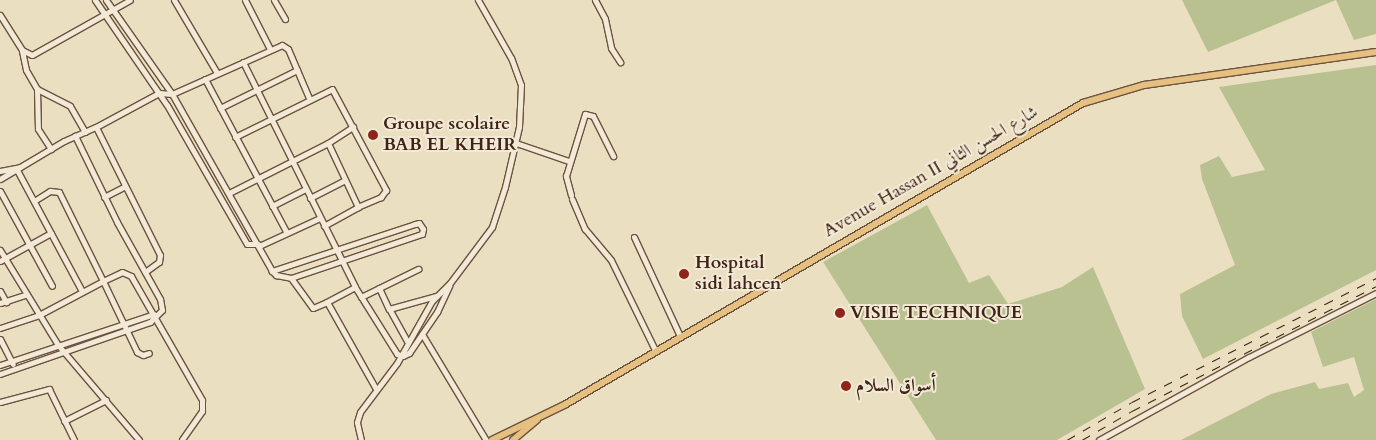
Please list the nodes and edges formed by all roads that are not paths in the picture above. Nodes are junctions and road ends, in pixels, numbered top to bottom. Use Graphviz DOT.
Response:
graph roads {
  1 [pos="95,0"];
  2 [pos="106,0"];
  3 [pos="130,0"];
  4 [pos="174,0"];
  5 [pos="245,0"];
  6 [pos="274,0"];
  7 [pos="478,0"];
  8 [pos="595,0"];
  9 [pos="113,10"];
  10 [pos="0,15"];
  11 [pos="106,16"];
  12 [pos="285,19"];
  13 [pos="270,49"];
  14 [pos="22,50"];
  15 [pos="1376,52"];
  16 [pos="243,62"];
  17 [pos="620,62"];
  18 [pos="297,70"];
  19 [pos="217,73"];
  20 [pos="205,79"];
  21 [pos="37,89"];
  22 [pos="255,91"];
  23 [pos="159,93"];
  24 [pos="172,94"];
  25 [pos="309,98"];
  26 [pos="220,108"];
  27 [pos="270,120"];
  28 [pos="96,127"];
  29 [pos="353,127"];
  30 [pos="85,132"];
  31 [pos="75,136"];
  32 [pos="235,137"];
  33 [pos="328,142"];
  34 [pos="516,143"];
  35 [pos="51,149"];
  36 [pos="613,156"];
  37 [pos="290,161"];
  38 [pos="569,161"];
  39 [pos="23,167"];
  40 [pos="17,170"];
  41 [pos="0,171"];
  42 [pos="257,178"];
  43 [pos="0,179"];
  44 [pos="345,180"];
  45 [pos="124,187"];
  46 [pos="305,189"];
  47 [pos="0,191"];
  48 [pos="229,193"];
  49 [pos="104,196"];
  50 [pos="310,198"];
  51 [pos="34,202"];
  52 [pos="272,206"];
  53 [pos="358,207"];
  54 [pos="240,212"];
  55 [pos="232,216"];
  56 [pos="320,218"];
  57 [pos="324,226"];
  58 [pos="51,233"];
  59 [pos="288,233"];
  60 [pos="634,237"];
  61 [pos="30,244"];
  62 [pos="259,245"];
  63 [pos="0,250"];
  64 [pos="336,250"];
  65 [pos="2,260"];
  66 [pos="341,260"];
  67 [pos="418,269"];
  68 [pos="272,271"];
  69 [pos="144,272"];
  70 [pos="291,278"];
  71 [pos="103,281"];
  72 [pos="450,283"];
  73 [pos="52,286"];
  74 [pos="355,287"];
  75 [pos="379,288"];
  76 [pos="82,291"];
  77 [pos="0,292"];
  78 [pos="27,294"];
  79 [pos="1376,294"];
  80 [pos="436,296"];
  81 [pos="360,297"];
  82 [pos="328,302"];
  83 [pos="3,303"];
  84 [pos="389,309"];
  85 [pos="39,315"];
  86 [pos="156,316"];
  87 [pos="122,322"];
  88 [pos="0,328"];
  89 [pos="126,330"];
  90 [pos="422,334"];
  91 [pos="680,336"];
  92 [pos="0,339"];
  93 [pos="407,341"];
  94 [pos="58,345"];
  95 [pos="655,350"];
  96 [pos="63,351"];
  97 [pos="149,353"];
  98 [pos="400,356"];
  99 [pos="11,361"];
  100 [pos="0,365"];
  101 [pos="15,369"];
  102 [pos="0,374"];
  103 [pos="376,389"];
  104 [pos="106,400"];
  105 [pos="0,402"];
  106 [pos="537,420"];
  107 [pos="64,421"];
  108 [pos="509,432"];
  109 [pos="73,440"];
  110 [pos="139,440"];
  111 [pos="182,440"];
  112 [pos="361,440"];
  113 [pos="486,440"];
  114 [pos="492,440"];
  115 [pos="513,440"];
  116 [pos="1099,440"];
  1 -- 11 [label="street"];
  2 -- 9 [label="street"];
  3 -- 9 [label="street"];
  4 -- 19 [label="street"];
  5 -- 13 [label="street"];
  6 -- 12 [label="street"];
  7 -- 34 [label="street"];
  8 -- 17 [label="street"];
  9 -- 11 [label="street"];
  9 -- 24 [label="street"];
  10 -- 14 [label="street"];
  11 -- 14 [label="street"];
  11 -- 23 [label="street"];
  13 -- 16 [label="street"];
  13 -- 18 [label="street"];
  14 -- 21 [label="street"];
  15 -- 91 [label="main road, Avenue Hassan II شارع الحسن الثاني"];
  16 -- 19 [label="street"];
  16 -- 22 [label="street"];
  18 -- 22 [label="street"];
  18 -- 25 [label="street"];
  19 -- 20 [label="street"];
  20 -- 24 [label="street"];
  20 -- 26 [label="street"];
  21 -- 30 [label="street"];
  21 -- 35 [label="street"];
  22 -- 26 [label="street"];
  22 -- 27 [label="street"];
  23 -- 24 [label="street"];
  23 -- 28 [label="street"];
  23 -- 55 [label="street"];
  24 -- 48 [label="street"];
  25 -- 27 [label="street"];
  25 -- 29 [label="street"];
  26 -- 32 [label="street"];
  27 -- 32 [label="street"];
  27 -- 37 [label="street"];
  28 -- 30 [label="street"];
  28 -- 45 [label="street"];
  29 -- 33 [label="street"];
  29 -- 53 [label="street"];
  30 -- 31 [label="street"];
  31 -- 35 [label="street"];
  31 -- 49 [label="street"];
  32 -- 42 [label="street"];
  33 -- 37 [label="street"];
  33 -- 44 [label="street"];
  34 -- 38 [label="street"];
  34 -- 72 [label="street"];
  35 -- 39 [label="street"];
  36 -- 38 [label="street"];
  37 -- 42 [label="street"];
  37 -- 46 [label="street"];
  38 -- 95 [label="street"];
  39 -- 40 [label="street"];
  39 -- 41 [label="street"];
  40 -- 43 [label="street"];
  40 -- 51 [label="street"];
  42 -- 48 [label="street"];
  42 -- 52 [label="street"];
  44 -- 50 [label="street"];
  44 -- 53 [label="street"];
  45 -- 49 [label="street"];
  45 -- 69 [label="street"];
  46 -- 50 [label="street"];
  46 -- 52 [label="street"];
  47 -- 61 [label="street"];
  48 -- 54 [label="street"];
  49 -- 69 [label="street"];
  50 -- 56 [label="street"];
  51 -- 58 [label="street"];
  51 -- 71 [label="street"];
  52 -- 59 [label="street"];
  53 -- 57 [label="street"];
  54 -- 55 [label="street"];
  54 -- 62 [label="street"];
  55 -- 62 [label="street"];
  56 -- 57 [label="street"];
  56 -- 59 [label="street"];
  57 -- 64 [label="street"];
  58 -- 61 [label="street"];
  58 -- 76 [label="street"];
  59 -- 62 [label="street"];
  60 -- 91 [label="street"];
  61 -- 65 [label="street"];
  61 -- 73 [label="street"];
  62 -- 68 [label="street"];
  63 -- 65 [label="street"];
  64 -- 66 [label="street"];
  64 -- 66 [label="street"];
  64 -- 68 [label="street"];
  65 -- 78 [label="street"];
  66 -- 70 [label="street"];
  66 -- 74 [label="street"];
  67 -- 75 [label="street"];
  68 -- 70 [label="street"];
  69 -- 86 [label="street"];
  70 -- 82 [label="street"];
  71 -- 76 [label="street"];
  71 -- 86 [label="street"];
  71 -- 87 [label="street"];
  72 -- 80 [label="street"];
  72 -- 90 [label="street"];
  74 -- 81 [label="street"];
  74 -- 82 [label="street"];
  75 -- 81 [label="street"];
  75 -- 84 [label="street"];
  76 -- 85 [label="street"];
  77 -- 83 [label="street"];
  78 -- 83 [label="street"];
  78 -- 85 [label="street"];
  79 -- 116 [label="street"];
  80 -- 84 [label="street"];
  80 -- 93 [label="street"];
  81 -- 98 [label="street"];
  82 -- 103 [label="street"];
  84 -- 93 [label="street"];
  85 -- 88 [label="street"];
  85 -- 94 [label="street"];
  86 -- 87 [label="street"];
  86 -- 89 [label="street"];
  86 -- 111 [label="street"];
  87 -- 89 [label="street"];
  87 -- 94 [label="street"];
  89 -- 96 [label="street"];
  89 -- 97 [label="street"];
  90 -- 98 [label="street"];
  90 -- 113 [label="street"];
  91 -- 95 [label="main road, Avenue Hassan II شارع الحسن الثاني"];
  92 -- 99 [label="street"];
  93 -- 98 [label="street"];
  94 -- 96 [label="street"];
  94 -- 99 [label="street"];
  95 -- 106 [label="main road, Avenue Hassan II شارع الحسن الثاني"];
  96 -- 101 [label="street"];
  96 -- 104 [label="street"];
  98 -- 103 [label="street"];
  99 -- 100 [label="street"];
  99 -- 101 [label="street"];
  101 -- 102 [label="street"];
  103 -- 112 [label="street"];
  104 -- 107 [label="street"];
  104 -- 110 [label="street"];
  105 -- 107 [label="street"];
  106 -- 108 [label="main road, Avenue Hassan II شارع الحسن الثاني"];
  106 -- 115 [label="main road, Avenue Hassan II شارع الحسن الثاني"];
  107 -- 109 [label="street"];
  108 -- 114 [label="main road, Avenue Hassan II شارع الحسن الثاني"];
  108 -- 115 [label="main road"];
}
